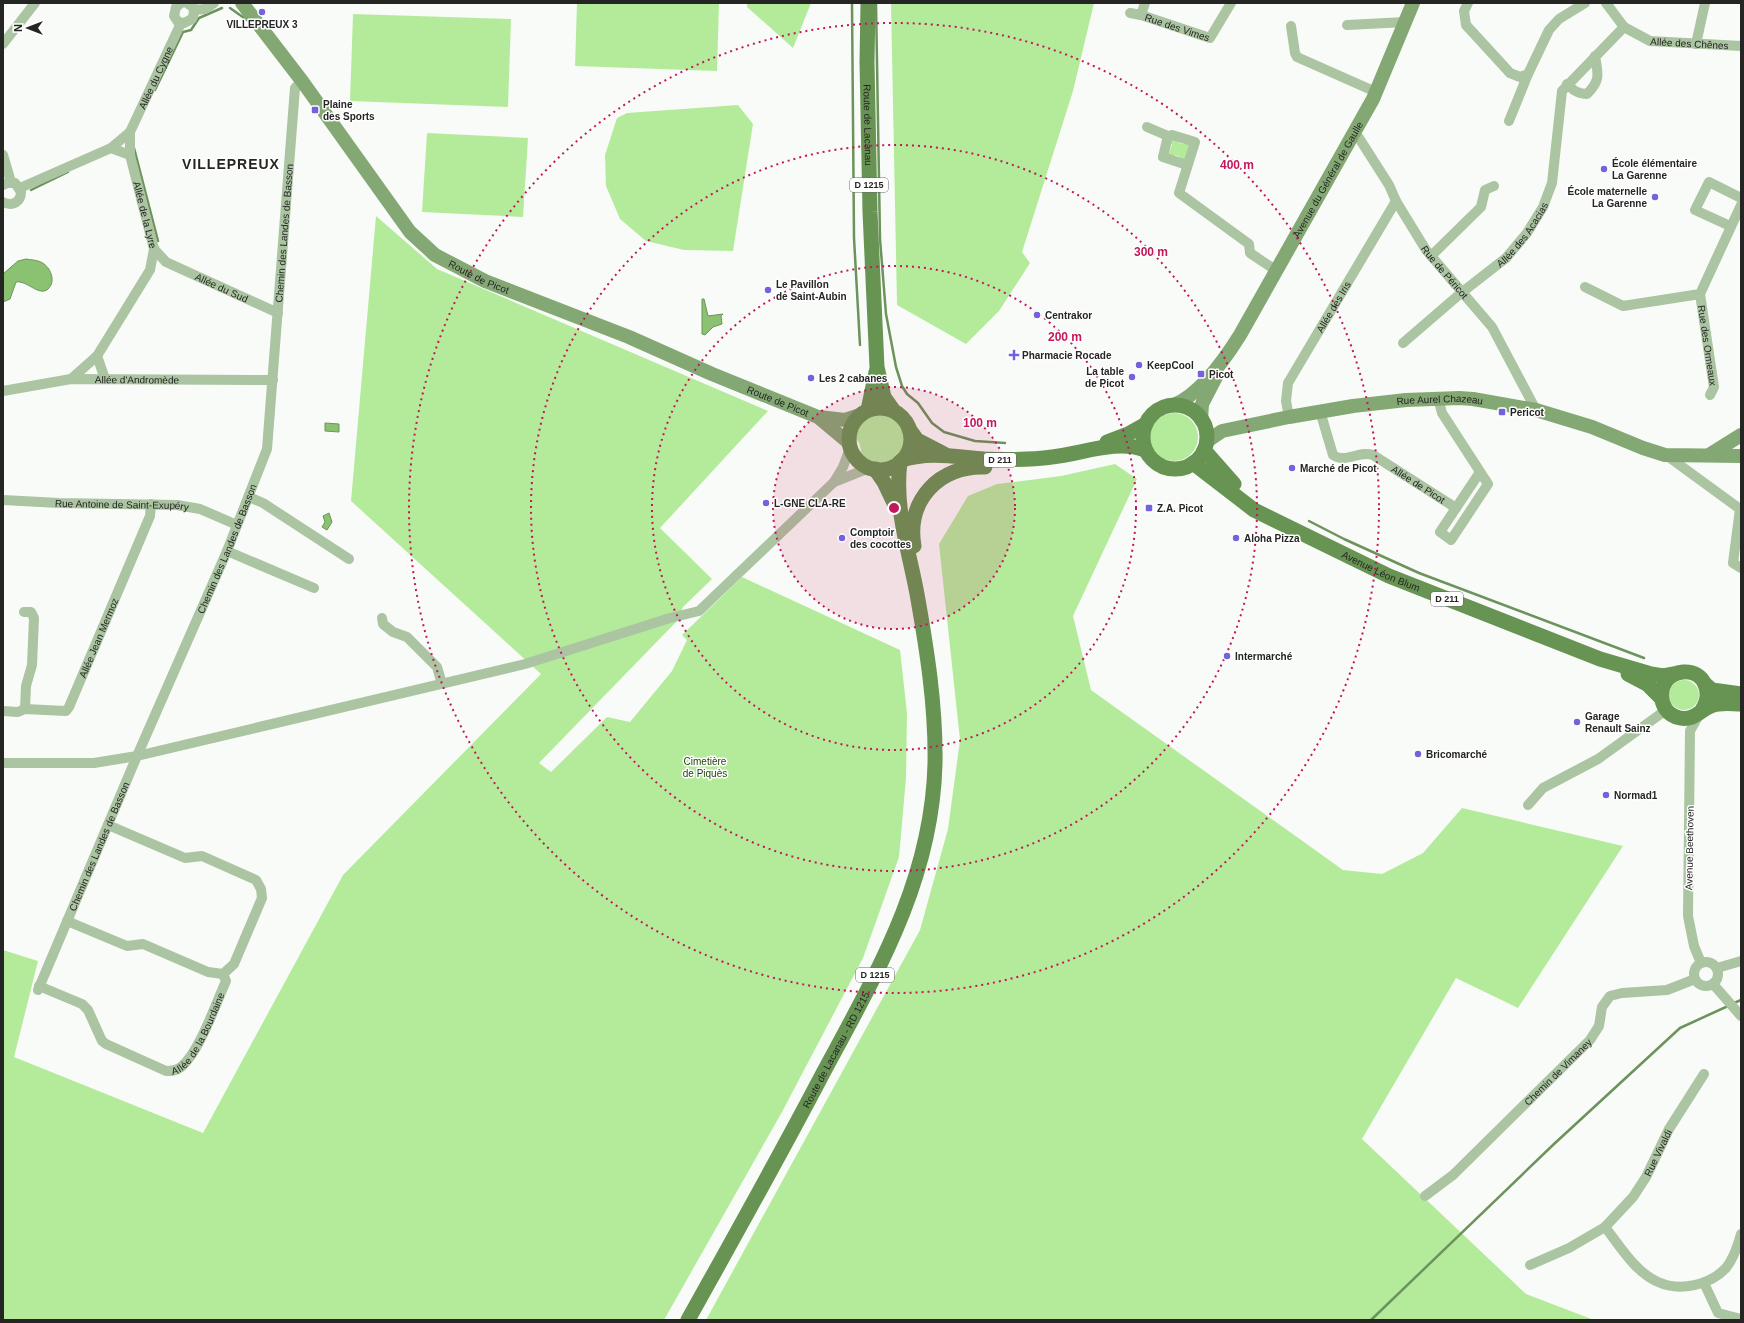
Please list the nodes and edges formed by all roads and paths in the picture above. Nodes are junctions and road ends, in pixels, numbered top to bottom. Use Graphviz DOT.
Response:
graph roads {
  1 [pos="35,3"];
  2 [pos="214,3"];
  3 [pos="242,3"];
  4 [pos="868,3"];
  5 [pos="1145,3"];
  6 [pos="1231,3"];
  7 [pos="1413,3"];
  8 [pos="1468,3"];
  9 [pos="1584,3"];
  10 [pos="1606,3"];
  11 [pos="1705,3"];
  12 [pos="176,4"];
  13 [pos="190,7"];
  14 [pos="1130,13"];
  15 [pos="1141,15"];
  16 [pos="1406,22"];
  17 [pos="181,23"];
  18 [pos="1347,25"];
  19 [pos="1291,26"];
  20 [pos="1624,27"];
  21 [pos="3,44"];
  22 [pos="1696,44"];
  23 [pos="1741,46"];
  24 [pos="1595,56"];
  25 [pos="1528,74"];
  26 [pos="302,81"];
  27 [pos="1567,84"];
  28 [pos="1376,92"];
  29 [pos="1509,121"];
  30 [pos="1147,127"];
  31 [pos="130,132"];
  32 [pos="1354,134"];
  33 [pos="1168,136"];
  34 [pos="111,148"];
  35 [pos="3,155"];
  36 [pos="130,155"];
  37 [pos="1187,165"];
  38 [pos="7,184"];
  39 [pos="1494,186"];
  40 [pos="20,188"];
  41 [pos="1741,198"];
  42 [pos="1396,201"];
  43 [pos="3,202"];
  44 [pos="1741,205"];
  45 [pos="1730,226"];
  46 [pos="154,249"];
  47 [pos="1431,256"];
  48 [pos="166,262"];
  49 [pos="150,270"];
  50 [pos="1277,271"];
  51 [pos="1585,287"];
  52 [pos="1462,293"];
  53 [pos="1700,294"];
  54 [pos="278,313"];
  55 [pos="1403,343"];
  56 [pos="1230,350"];
  57 [pos="97,356"];
  58 [pos="877,367"];
  59 [pos="71,379"];
  60 [pos="105,379"];
  61 [pos="273,380"];
  62 [pos="3,391"];
  63 [pos="1710,395"];
  64 [pos="1438,398"];
  65 [pos="1174,405"];
  66 [pos="1536,410"];
  67 [pos="894,411"];
  68 [pos="1320,411"];
  69 [pos="864,413"];
  70 [pos="818,417"];
  71 [pos="1289,417"];
  72 [pos="1202,422"];
  73 [pos="1146,424"];
  74 [pos="909,429"];
  75 [pos="1222,431"];
  76 [pos="1741,435"];
  77 [pos="850,446"];
  78 [pos="1205,446"];
  79 [pos="1145,450"];
  80 [pos="1082,452"];
  81 [pos="947,455"];
  82 [pos="1665,455"];
  83 [pos="1709,455"];
  84 [pos="1741,456"];
  85 [pos="1053,457"];
  86 [pos="901,461"];
  87 [pos="1193,463"];
  88 [pos="872,469"];
  89 [pos="1480,472"];
  90 [pos="834,482"];
  91 [pos="249,497"];
  92 [pos="3,500"];
  93 [pos="151,504"];
  94 [pos="1456,508"];
  95 [pos="900,515"];
  96 [pos="237,525"];
  97 [pos="1297,532"];
  98 [pos="227,551"];
  99 [pos="349,558"];
  100 [pos="1741,568"];
  101 [pos="314,588"];
  102 [pos="917,594"];
  103 [pos="24,612"];
  104 [pos="382,618"];
  105 [pos="1600,659"];
  106 [pos="1674,674"];
  107 [pos="442,684"];
  108 [pos="1705,684"];
  109 [pos="1741,694"];
  110 [pos="1741,704"];
  111 [pos="1667,708"];
  112 [pos="25,709"];
  113 [pos="3,711"];
  114 [pos="1701,712"];
  115 [pos="1690,731"];
  116 [pos="137,756"];
  117 [pos="3,763"];
  118 [pos="1528,805"];
  119 [pos="108,825"];
  120 [pos="67,920"];
  121 [pos="1741,961"];
  122 [pos="1701,963"];
  123 [pos="1717,968"];
  124 [pos="223,974"];
  125 [pos="1695,979"];
  126 [pos="1713,984"];
  127 [pos="39,988"];
  128 [pos="1738,1014"];
  129 [pos="1704,1074"];
  130 [pos="1425,1196"];
  131 [pos="1605,1227"];
  132 [pos="1741,1234"];
  133 [pos="1530,1265"];
  134 [pos="1704,1284"];
  135 [pos="1741,1319"];
  136 [pos="688,1320"];
  1 -- 21 [label="street"];
  2 -- 13 [label="street"];
  3 -- 26 [label="main road, Route de Picot"];
  4 -- 58 [label="main road, Route de Lacanau / D 1215"];
  5 -- 15 [label="street, Rue des Vimes"];
  6 -- 15 [label="street, Rue des Vimes"];
  7 -- 16 [label="main road, Avenue du Général de Gaulle"];
  8 -- 25 [label="street"];
  9 -- 25 [label="street"];
  10 -- 20 [label="street, Allée des Chênes"];
  11 -- 22 [label="street"];
  12 -- 17 [label="street"];
  13 -- 17 [label="street"];
  14 -- 15 [label="street"];
  16 -- 18 [label="street"];
  16 -- 28 [label="main road, Avenue du Général de Gaulle"];
  17 -- 31 [label="street, Allée du Cygne"];
  19 -- 28 [label="street"];
  20 -- 22 [label="street, Allée des Chênes"];
  20 -- 24 [label="street, Allée des Acacias"];
  22 -- 23 [label="street, Allée des Chênes"];
  24 -- 27 [label="street, Allée des Acacias"];
  24 -- 27 [label="street"];
  25 -- 29 [label="street"];
  26 -- 54 [label="street, Chemin des Landes de Basson"];
  26 -- 70 [label="main road, Route de Picot"];
  27 -- 52 [label="street, Allée des Acacias"];
  28 -- 32 [label="main road, Avenue du Général de Gaulle"];
  30 -- 33 [label="street"];
  31 -- 34 [label="street"];
  31 -- 36 [label="street, Allée de la Lyre"];
  32 -- 42 [label="street, Rue de Péricot"];
  32 -- 50 [label="main road, Avenue du Général de Gaulle"];
  33 -- 37 [label="street"];
  33 -- 37 [label="street"];
  34 -- 36 [label="street"];
  34 -- 40 [label="street"];
  35 -- 38 [label="street"];
  36 -- 46 [label="street, Allée de la Lyre"];
  37 -- 50 [label="street"];
  38 -- 40 [label="street"];
  39 -- 47 [label="street"];
  40 -- 43 [label="street"];
  41 -- 45 [label="street"];
  42 -- 47 [label="street, Rue de Péricot"];
  42 -- 71 [label="street, Allée des Iris"];
  44 -- 45 [label="street, Rue des Ormeaux"];
  45 -- 53 [label="street, Rue des Ormeaux"];
  46 -- 48 [label="street, Allée du Sud"];
  46 -- 49 [label="street, Allée de la Lyre"];
  47 -- 52 [label="street, Rue de Péricot"];
  48 -- 49 [label="street"];
  48 -- 54 [label="street, Allée du Sud"];
  49 -- 57 [label="street, Allée de la Lyre"];
  50 -- 56 [label="main road, Avenue du Général de Gaulle"];
  51 -- 53 [label="street, Rue des Ormeaux"];
  52 -- 55 [label="street, Allée des Acacias"];
  52 -- 66 [label="street, Rue de Péricot"];
  53 -- 63 [label="street, Rue des Ormeaux"];
  54 -- 61 [label="street, Chemin des Landes de Basson"];
  56 -- 65 [label="main road, Avenue du Général de Gaulle"];
  56 -- 72 [label="main road, Avenue du Général de Gaulle"];
  57 -- 59 [label="street, Allée de la Lyre"];
  57 -- 60 [label="street"];
  58 -- 67 [label="main road, D 1215"];
  58 -- 69 [label="main road, D 1215"];
  59 -- 60 [label="street, Allée d'Andromède"];
  59 -- 62 [label="street, Allée d'Andromède"];
  60 -- 61 [label="street, Allée d'Andromède"];
  61 -- 91 [label="street, Chemin des Landes de Basson"];
  64 -- 66 [label="main road, Rue Aurel Chazeau"];
  64 -- 68 [label="main road, Rue Aurel Chazeau"];
  64 -- 89 [label="street, Allée de Picot"];
  65 -- 72 [label="main road"];
  65 -- 73 [label="main road"];
  66 -- 82 [label="main road, Rue Aurel Chazeau"];
  67 -- 69 [label="main road"];
  67 -- 74 [label="main road"];
  68 -- 71 [label="main road, Rue Aurel Chazeau"];
  68 -- 94 [label="street, Allée de Picot"];
  69 -- 70 [label="main road, Route de Picot"];
  69 -- 77 [label="main road"];
  70 -- 77 [label="main road, Route de Picot"];
  71 -- 75 [label="main road, Rue Aurel Chazeau"];
  72 -- 75 [label="main road"];
  72 -- 78 [label="main road"];
  73 -- 79 [label="main road"];
  73 -- 80 [label="main road, D 211"];
  74 -- 81 [label="main road, D 211"];
  74 -- 86 [label="main road"];
  75 -- 78 [label="main road, Rue Aurel Chazeau"];
  76 -- 83 [label="main road"];
  77 -- 88 [label="main road"];
  77 -- 90 [label="street"];
  78 -- 87 [label="main road"];
  78 -- 97 [label="main road, Avenue Léon Blum / D 211"];
  79 -- 80 [label="main road, D 211"];
  79 -- 87 [label="main road"];
  80 -- 85 [label="main road, D 211"];
  81 -- 85 [label="main road, D 211"];
  81 -- 86 [label="main road, D 211"];
  82 -- 83 [label="main road, Rue Aurel Chazeau"];
  82 -- 100 [label="street"];
  83 -- 84 [label="main road, Rue Aurel Chazeau"];
  85 -- 102 [label="main road"];
  86 -- 88 [label="main road"];
  86 -- 95 [label="main road, D 1215"];
  87 -- 97 [label="main road, Avenue Léon Blum / D 211"];
  88 -- 90 [label="street"];
  88 -- 95 [label="main road, D 1215"];
  89 -- 94 [label="street, Allée de Picot"];
  89 -- 94 [label="street, Allée de Picot"];
  90 -- 107 [label="street"];
  91 -- 96 [label="street, Chemin des Landes de Basson"];
  91 -- 99 [label="street"];
  92 -- 93 [label="street, Rue Antoine de Saint-Exupéry"];
  93 -- 96 [label="street, Rue Antoine de Saint-Exupéry"];
  93 -- 112 [label="street, Allée Jean Mermoz"];
  95 -- 102 [label="main road, D 1215"];
  96 -- 98 [label="street, Chemin des Landes de Basson"];
  97 -- 105 [label="main road, Avenue Léon Blum / D 211"];
  98 -- 101 [label="street"];
  98 -- 116 [label="street, Chemin des Landes de Basson"];
  102 -- 136 [label="main road, Route de Lacanau - RD 1215 / D 1215"];
  103 -- 112 [label="street"];
  104 -- 107 [label="street"];
  105 -- 106 [label="main road, Avenue Léon Blum / D 211"];
  105 -- 111 [label="main road, Avenue Léon Blum / D 211"];
  106 -- 108 [label="main road"];
  106 -- 111 [label="main road"];
  107 -- 116 [label="street"];
  108 -- 109 [label="main road"];
  108 -- 114 [label="main road"];
  110 -- 114 [label="main road"];
  111 -- 114 [label="main road"];
  111 -- 115 [label="street"];
  111 -- 118 [label="street"];
  112 -- 113 [label="street, Allée Jean Mermoz"];
  114 -- 115 [label="street, Avenue Beethoven"];
  115 -- 122 [label="street, Avenue Beethoven"];
  116 -- 117 [label="street"];
  116 -- 119 [label="street, Chemin des Landes de Basson"];
  119 -- 120 [label="street, Chemin des Landes de Basson"];
  119 -- 124 [label="street"];
  120 -- 124 [label="street"];
  120 -- 127 [label="street, Chemin des Landes de Basson"];
  121 -- 123 [label="street"];
  122 -- 123 [label="street"];
  122 -- 125 [label="street"];
  123 -- 126 [label="street"];
  124 -- 127 [label="street, Allée de la Bourdaine"];
  125 -- 126 [label="street"];
  125 -- 130 [label="street, Chemin de Vimaney"];
  126 -- 128 [label="street"];
  129 -- 131 [label="street, Rue Vivaldi"];
  131 -- 133 [label="street, Rue Vivaldi"];
  131 -- 134 [label="street"];
  132 -- 134 [label="street"];
  134 -- 135 [label="street"];
}
